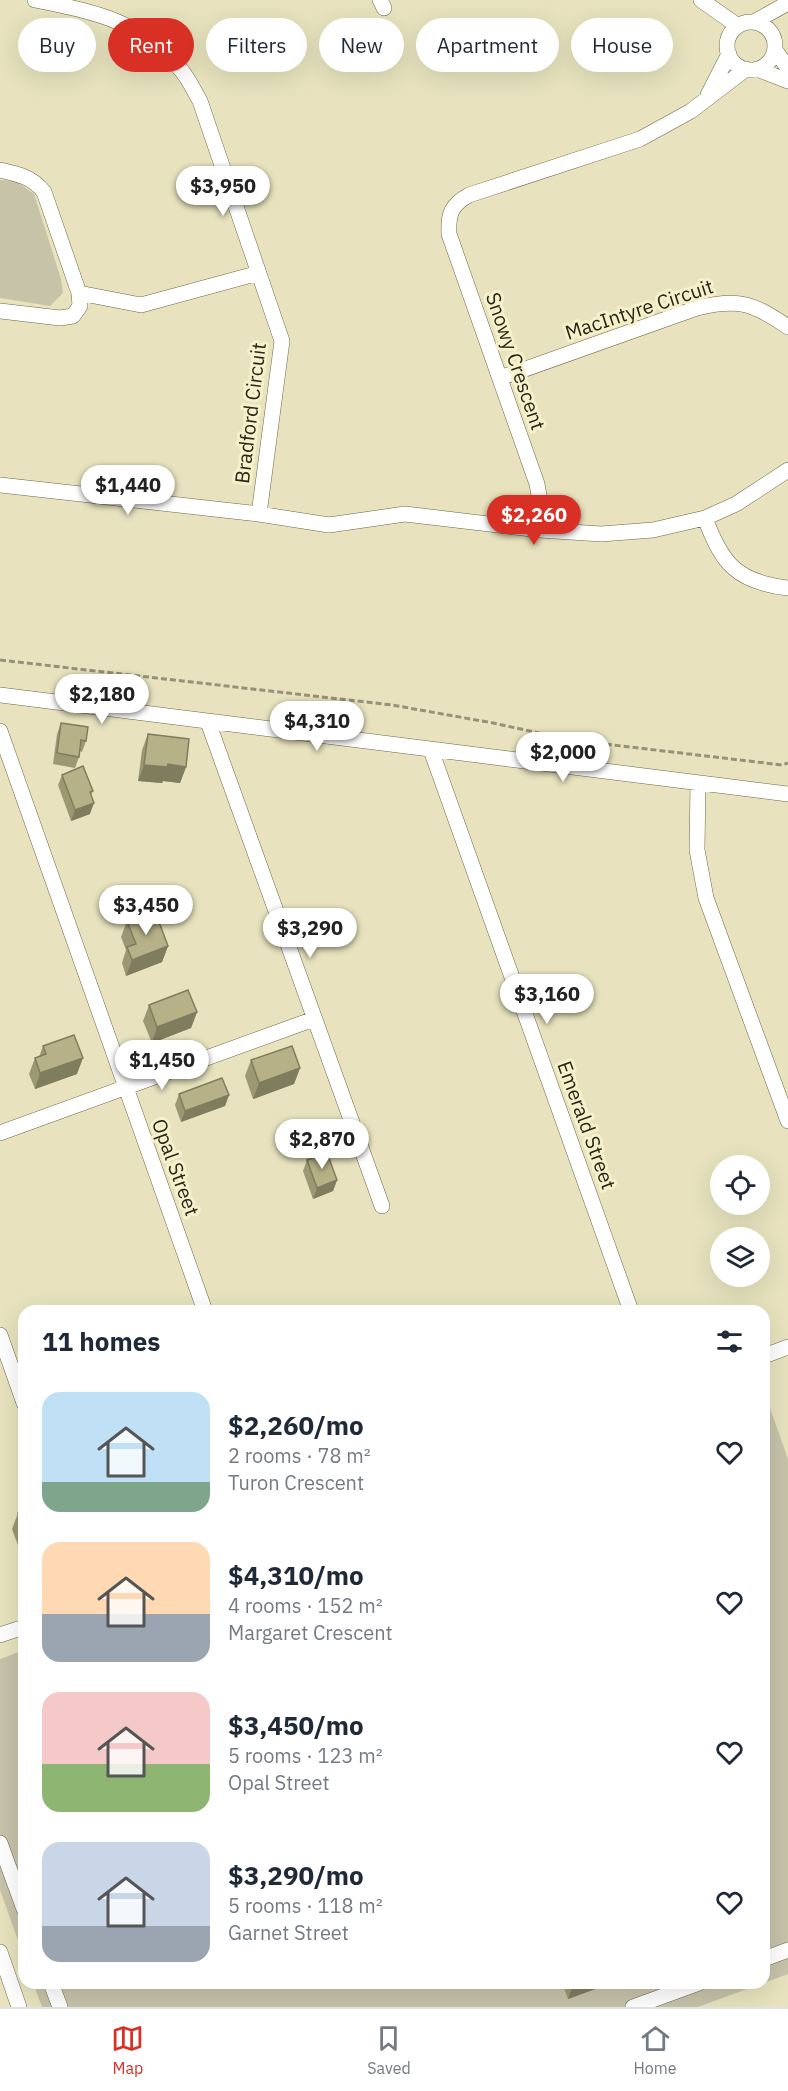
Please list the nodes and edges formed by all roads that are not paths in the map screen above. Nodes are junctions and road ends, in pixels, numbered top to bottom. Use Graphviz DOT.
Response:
graph roads {
  1 [pos="34,0"];
  2 [pos="702,1"];
  3 [pos="787,3"];
  4 [pos="754,22"];
  5 [pos="738,26"];
  6 [pos="774,45"];
  7 [pos="729,47"];
  8 [pos="752,69"];
  9 [pos="788,69"];
  10 [pos="788,81"];
  11 [pos="707,98"];
  12 [pos="0,170"];
  13 [pos="259,273"];
  14 [pos="79,293"];
  15 [pos="0,311"];
  16 [pos="788,327"];
  17 [pos="500,378"];
  18 [pos="788,470"];
  19 [pos="0,485"];
  20 [pos="259,514"];
  21 [pos="705,518"];
  22 [pos="540,530"];
  23 [pos="788,588"];
  24 [pos="0,695"];
  25 [pos="208,722"];
  26 [pos="0,730"];
  27 [pos="431,750"];
  28 [pos="698,783"];
  29 [pos="788,794"];
  30 [pos="314,1019"];
  31 [pos="125,1087"];
  32 [pos="788,1121"];
  33 [pos="0,1133"];
  34 [pos="382,1206"];
  35 [pos="204,1305"];
  36 [pos="629,1305"];
  37 [pos="0,1335"];
  38 [pos="788,1347"];
  39 [pos="770,1354"];
  40 [pos="18,1386"];
  41 [pos="18,1629"];
  42 [pos="0,1635"];
  43 [pos="0,1843"];
  44 [pos="18,1892"];
  45 [pos="788,1950"];
  46 [pos="0,1952"];
  47 [pos="770,1957"];
  48 [pos="53,1989"];
  49 [pos="682,1989"];
  50 [pos="19,2007"];
  51 [pos="60,2007"];
  52 [pos="633,2007"];
  1 -- 13 [label="street, Bradford Circuit"];
  2 -- 5 [label="street"];
  2 -- 7 [label="street"];
  3 -- 4 [label="street"];
  3 -- 6 [label="street"];
  4 -- 5 [label="street"];
  4 -- 6 [label="street"];
  5 -- 7 [label="street"];
  6 -- 8 [label="street"];
  6 -- 9 [label="street"];
  7 -- 8 [label="street"];
  7 -- 11 [label="street, Snowy Crescent"];
  8 -- 10 [label="street"];
  8 -- 11 [label="street, Snowy Crescent"];
  11 -- 17 [label="street, Snowy Crescent"];
  12 -- 14 [label="street"];
  13 -- 14 [label="street"];
  13 -- 20 [label="street, Bradford Circuit"];
  14 -- 15 [label="street"];
  16 -- 17 [label="street, MacIntyre Circuit"];
  17 -- 22 [label="street, Snowy Crescent"];
  18 -- 21 [label="street"];
  19 -- 20 [label="street"];
  20 -- 22 [label="street"];
  21 -- 22 [label="street"];
  21 -- 23 [label="street"];
  24 -- 25 [label="street"];
  25 -- 27 [label="street"];
  25 -- 30 [label="street"];
  26 -- 31 [label="street, Opal Street"];
  27 -- 28 [label="street"];
  27 -- 36 [label="street, Emerald Street"];
  28 -- 29 [label="street"];
  28 -- 32 [label="street"];
  30 -- 31 [label="street"];
  30 -- 34 [label="street"];
  31 -- 33 [label="street"];
  31 -- 35 [label="street, Opal Street"];
  37 -- 40 [label="street"];
  38 -- 39 [label="street"];
  41 -- 42 [label="street"];
  43 -- 44 [label="street"];
  45 -- 47 [label="street"];
  46 -- 50 [label="street"];
  48 -- 51 [label="street"];
  49 -- 52 [label="street"];
}
